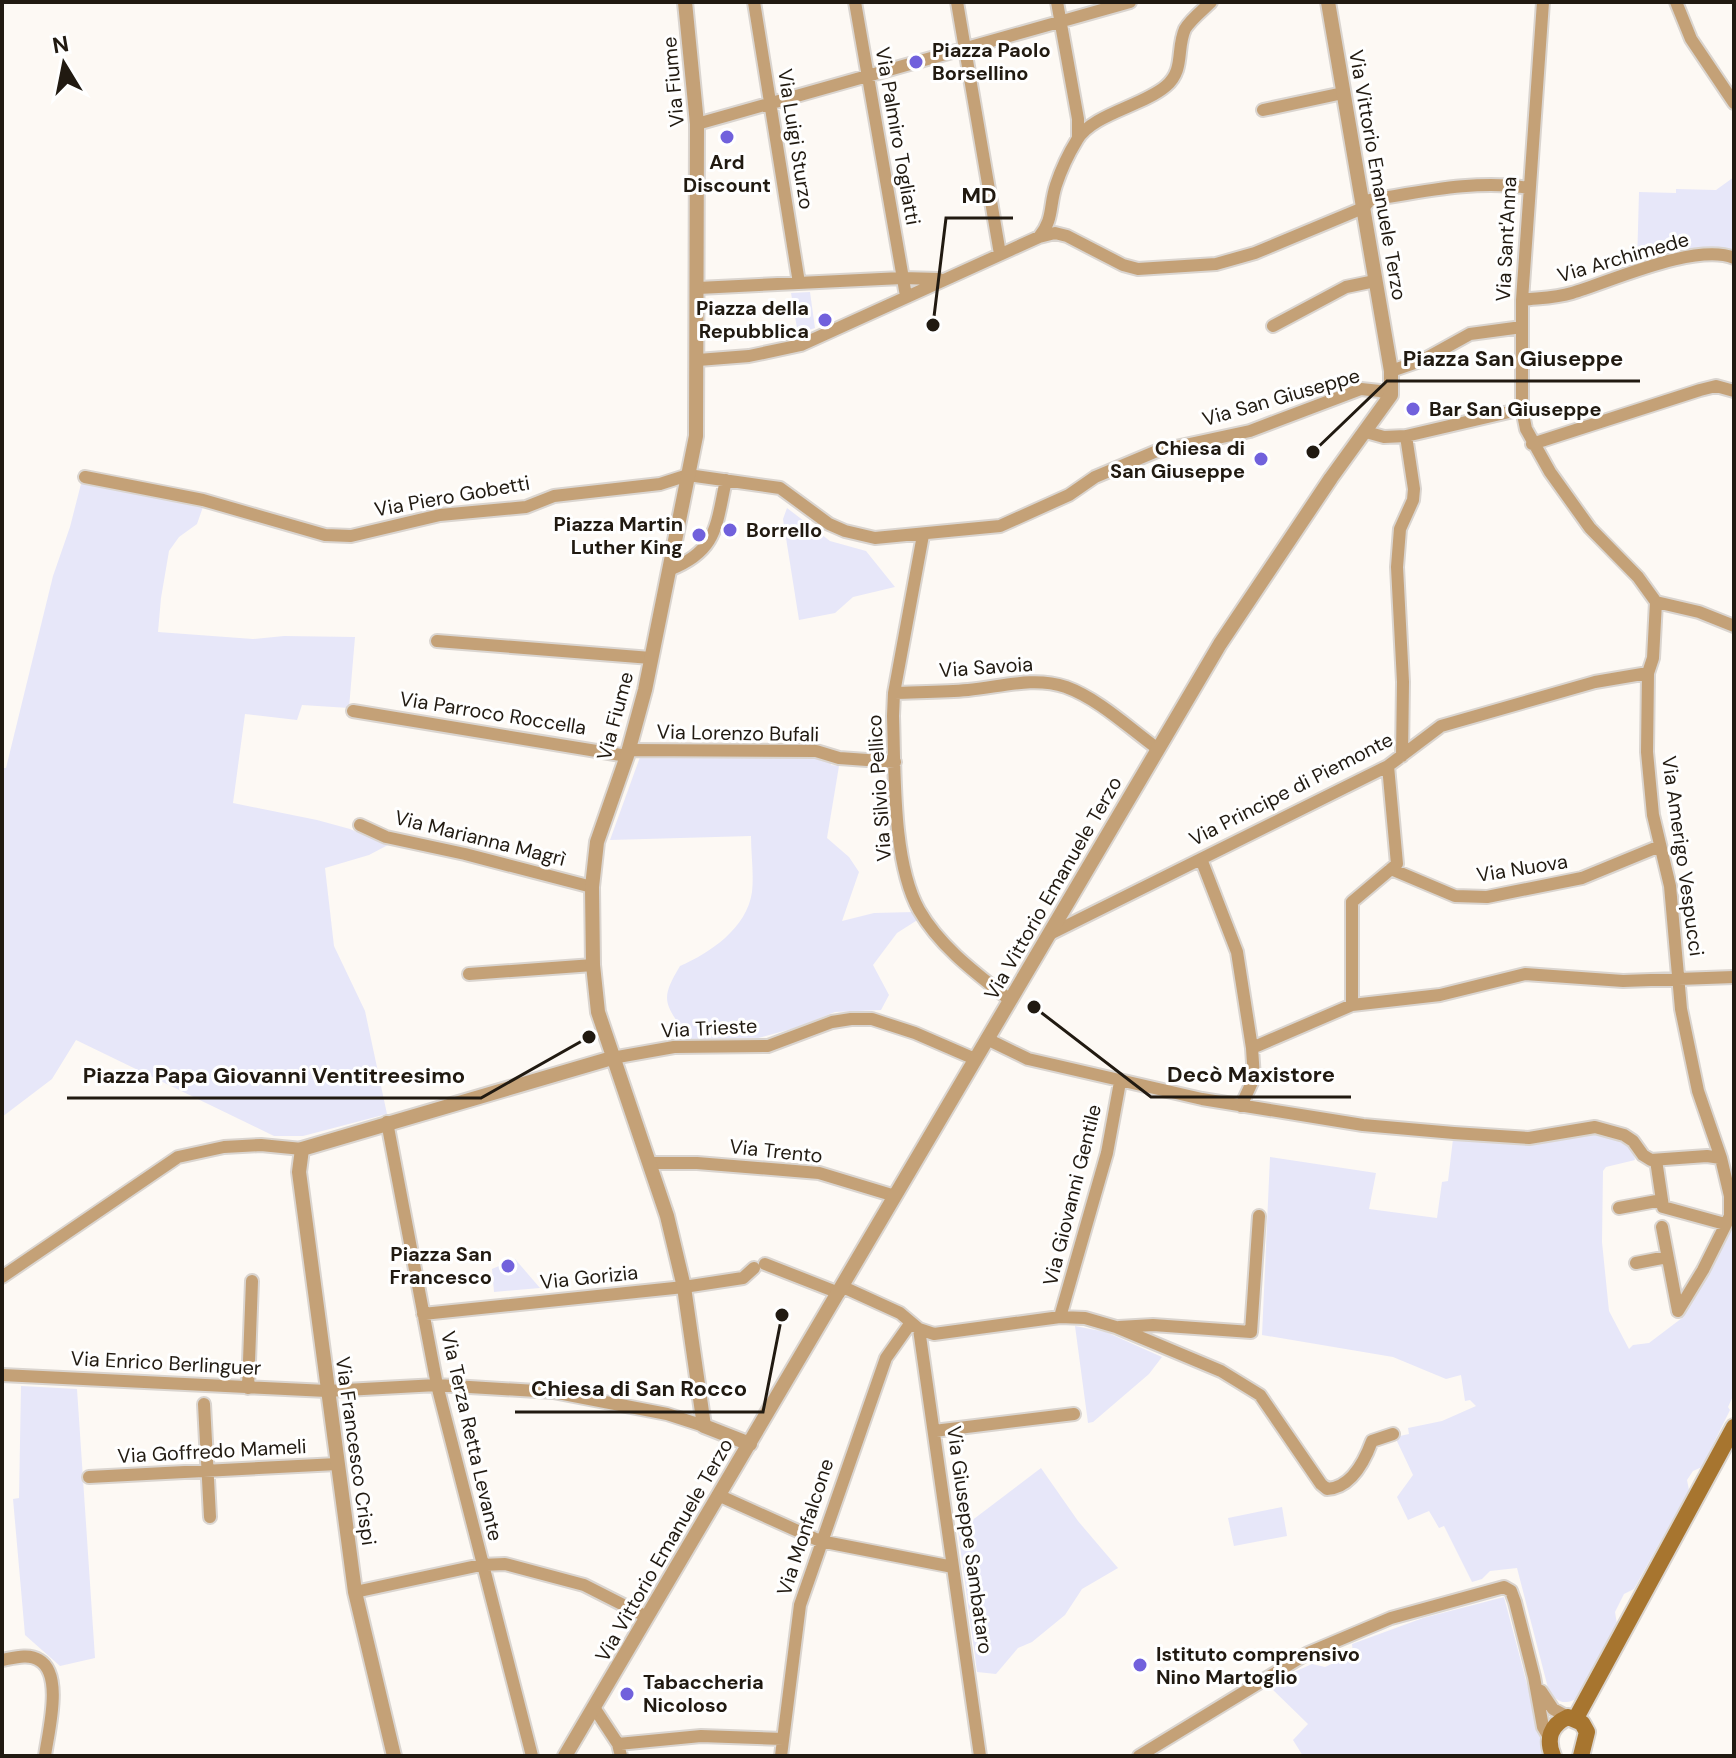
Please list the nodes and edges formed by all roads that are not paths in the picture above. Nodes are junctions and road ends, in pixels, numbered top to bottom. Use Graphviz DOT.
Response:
graph roads {
  1 [pos="685,2"];
  2 [pos="754,2"];
  3 [pos="855,2"];
  4 [pos="957,2"];
  5 [pos="1057,2"];
  6 [pos="1130,2"];
  7 [pos="1211,2"];
  8 [pos="1328,2"];
  9 [pos="1543,2"];
  10 [pos="1676,2"];
  11 [pos="1060,22"];
  12 [pos="965,48"];
  13 [pos="867,76"];
  14 [pos="1343,93"];
  15 [pos="1734,103"];
  16 [pos="770,104"];
  17 [pos="1263,110"];
  18 [pos="697,124"];
  19 [pos="1078,137"];
  20 [pos="1529,188"];
  21 [pos="1363,208"];
  22 [pos="1039,237"];
  23 [pos="1000,254"];
  24 [pos="1734,258"];
  25 [pos="902,278"];
  26 [pos="945,279"];
  27 [pos="1375,281"];
  28 [pos="799,283"];
  29 [pos="698,288"];
  30 [pos="906,296"];
  31 [pos="1522,300"];
  32 [pos="1273,326"];
  33 [pos="1522,327"];
  34 [pos="698,360"];
  35 [pos="1391,371"];
  36 [pos="1734,391"];
  37 [pos="1391,395"];
  38 [pos="1522,409"];
  39 [pos="1366,432"];
  40 [pos="1406,436"];
  41 [pos="1532,444"];
  42 [pos="688,475"];
  43 [pos="85,477"];
  44 [pos="726,480"];
  45 [pos="923,535"];
  46 [pos="669,570"];
  47 [pos="1656,602"];
  48 [pos="1734,626"];
  49 [pos="437,641"];
  50 [pos="651,658"];
  51 [pos="1648,673"];
  52 [pos="894,693"];
  53 [pos="353,711"];
  54 [pos="1158,749"];
  55 [pos="628,753"];
  56 [pos="1402,756"];
  57 [pos="895,762"];
  58 [pos="1388,766"];
  59 [pos="360,825"];
  60 [pos="1660,846"];
  61 [pos="1201,859"];
  62 [pos="1391,869"];
  63 [pos="592,887"];
  64 [pos="1050,934"];
  65 [pos="593,965"];
  66 [pos="469,974"];
  67 [pos="1734,977"];
  68 [pos="1680,980"];
  69 [pos="1010,1000"];
  70 [pos="1352,1005"];
  71 [pos="987,1039"];
  72 [pos="1252,1048"];
  73 [pos="612,1058"];
  74 [pos="975,1059"];
  75 [pos="1120,1082"];
  76 [pos="1241,1106"];
  77 [pos="387,1122"];
  78 [pos="302,1149"];
  79 [pos="1721,1158"];
  80 [pos="1656,1160"];
  81 [pos="649,1163"];
  82 [pos="895,1196"];
  83 [pos="1662,1200"];
  84 [pos="1619,1208"];
  85 [pos="1259,1216"];
  86 [pos="1725,1224"];
  87 [pos="1662,1227"];
  88 [pos="1667,1257"];
  89 [pos="1636,1263"];
  90 [pos="2,1277"];
  91 [pos="252,1281"];
  92 [pos="684,1287"];
  93 [pos="841,1290"];
  94 [pos="423,1314"];
  95 [pos="1060,1317"];
  96 [pos="915,1326"];
  97 [pos="1116,1327"];
  98 [pos="2,1375"];
  99 [pos="437,1385"];
  100 [pos="248,1388"];
  101 [pos="327,1391"];
  102 [pos="204,1404"];
  103 [pos="1074,1414"];
  104 [pos="704,1426"];
  105 [pos="1734,1427"];
  106 [pos="934,1431"];
  107 [pos="1393,1434"];
  108 [pos="750,1444"];
  109 [pos="337,1464"];
  110 [pos="208,1471"];
  111 [pos="89,1477"];
  112 [pos="718,1495"];
  113 [pos="210,1517"];
  114 [pos="820,1541"];
  115 [pos="481,1565"];
  116 [pos="953,1567"];
  117 [pos="355,1592"];
  118 [pos="647,1617"];
  119 [pos="2,1660"];
  120 [pos="1534,1677"];
  121 [pos="1599,1680"];
  122 [pos="595,1709"];
  123 [pos="1572,1718"];
  124 [pos="1587,1732"];
  125 [pos="783,1739"];
  126 [pos="1551,1749"];
  127 [pos="619,1750"];
  128 [pos="45,1756"];
  129 [pos="394,1756"];
  130 [pos="532,1756"];
  131 [pos="565,1756"];
  132 [pos="781,1756"];
  133 [pos="980,1756"];
  134 [pos="1139,1756"];
  135 [pos="1582,1756"];
  1 -- 18 [label="street, Via Fiume"];
  2 -- 16 [label="street, Via Luigi Sturzo"];
  3 -- 13 [label="street, Via Palmiro Togliatti"];
  4 -- 12 [label="street"];
  5 -- 11 [label="street"];
  6 -- 11 [label="street"];
  7 -- 19 [label="street"];
  8 -- 14 [label="street, Via Vittorio Emanuele Terzo"];
  9 -- 20 [label="street, Via Sant'Anna"];
  10 -- 15 [label="street"];
  11 -- 12 [label="street"];
  11 -- 19 [label="street"];
  12 -- 13 [label="street"];
  12 -- 23 [label="street"];
  13 -- 16 [label="street"];
  13 -- 25 [label="street, Via Palmiro Togliatti"];
  14 -- 17 [label="street"];
  14 -- 21 [label="street, Via Vittorio Emanuele Terzo"];
  16 -- 18 [label="street"];
  16 -- 28 [label="street, Via Luigi Sturzo"];
  18 -- 29 [label="street, Via Fiume"];
  19 -- 22 [label="street"];
  20 -- 21 [label="street"];
  20 -- 31 [label="street, Via Sant'Anna"];
  21 -- 22 [label="street"];
  21 -- 27 [label="street, Via Vittorio Emanuele Terzo"];
  22 -- 23 [label="street"];
  23 -- 26 [label="street"];
  24 -- 31 [label="street, Via Archimede"];
  25 -- 26 [label="street"];
  25 -- 28 [label="street"];
  25 -- 30 [label="street, Via Palmiro Togliatti"];
  26 -- 30 [label="street"];
  27 -- 32 [label="street"];
  27 -- 35 [label="street, Via Vittorio Emanuele Terzo"];
  28 -- 29 [label="street"];
  29 -- 34 [label="street, Via Fiume"];
  30 -- 34 [label="street"];
  31 -- 33 [label="street, Via Sant'Anna"];
  33 -- 35 [label="street"];
  33 -- 38 [label="street, Via Sant'Anna"];
  34 -- 42 [label="street, Via Fiume"];
  35 -- 37 [label="street, Via Vittorio Emanuele Terzo"];
  36 -- 41 [label="street"];
  37 -- 39 [label="street, Via Vittorio Emanuele Terzo"];
  37 -- 45 [label="street, Via San Giuseppe"];
  38 -- 40 [label="street"];
  38 -- 41 [label="street, Via Sant'Anna"];
  39 -- 40 [label="street"];
  39 -- 54 [label="street, Via Vittorio Emanuele Terzo"];
  40 -- 56 [label="street"];
  41 -- 47 [label="street, Via Sant'Anna"];
  42 -- 43 [label="street, Via Piero Gobetti"];
  42 -- 44 [label="street, Via San Giuseppe"];
  42 -- 46 [label="street, Via Fiume"];
  44 -- 45 [label="street, Via San Giuseppe"];
  44 -- 46 [label="street"];
  45 -- 52 [label="street, Via Silvio Pellico"];
  46 -- 50 [label="street, Via Fiume"];
  47 -- 48 [label="street"];
  47 -- 51 [label="street"];
  49 -- 50 [label="street"];
  50 -- 55 [label="street, Via Fiume"];
  51 -- 56 [label="street, Via Principe di Piemonte"];
  51 -- 60 [label="street, Via Amerigo Vespucci"];
  52 -- 54 [label="street, Via Savoia"];
  52 -- 57 [label="street, Via Silvio Pellico"];
  53 -- 55 [label="street, Via Parroco Roccella"];
  54 -- 64 [label="street, Via Vittorio Emanuele Terzo"];
  55 -- 57 [label="street, Via Lorenzo Bufali"];
  55 -- 63 [label="street, Via Fiume"];
  56 -- 58 [label="street, Via Principe di Piemonte"];
  57 -- 69 [label="street, Via Silvio Pellico"];
  58 -- 61 [label="street, Via Principe di Piemonte"];
  58 -- 62 [label="street"];
  59 -- 63 [label="street, Via Marianna Magrì"];
  60 -- 62 [label="street, Via Nuova"];
  60 -- 68 [label="street, Via Amerigo Vespucci"];
  61 -- 64 [label="street, Via Principe di Piemonte"];
  61 -- 72 [label="street"];
  62 -- 70 [label="street"];
  63 -- 65 [label="street, Via Fiume"];
  64 -- 69 [label="street, Via Vittorio Emanuele Terzo"];
  65 -- 66 [label="street"];
  65 -- 73 [label="street, Via Fiume"];
  67 -- 68 [label="street"];
  68 -- 70 [label="street"];
  68 -- 79 [label="street, Via Amerigo Vespucci"];
  69 -- 71 [label="street, Via Vittorio Emanuele Terzo"];
  70 -- 72 [label="street"];
  71 -- 74 [label="street, Via Vittorio Emanuele Terzo"];
  71 -- 75 [label="street"];
  72 -- 76 [label="street"];
  73 -- 74 [label="street, Via Trieste"];
  73 -- 77 [label="street, Via Trieste"];
  73 -- 81 [label="street, Via Fiume"];
  74 -- 82 [label="street, Via Vittorio Emanuele Terzo"];
  75 -- 76 [label="street"];
  75 -- 95 [label="street, Via Giovanni Gentile"];
  76 -- 80 [label="street"];
  77 -- 78 [label="street, Via Trieste"];
  77 -- 94 [label="street, Via Terza Retta Levante"];
  78 -- 90 [label="street"];
  78 -- 101 [label="street, Via Francesco Crispi"];
  79 -- 80 [label="street"];
  79 -- 86 [label="street, Via Amerigo Vespucci"];
  80 -- 83 [label="street"];
  81 -- 82 [label="street, Via Trento"];
  81 -- 92 [label="street, Via Fiume"];
  82 -- 93 [label="street, Via Vittorio Emanuele Terzo"];
  83 -- 84 [label="street"];
  83 -- 86 [label="street"];
  85 -- 97 [label="street"];
  86 -- 88 [label="street, Via Amerigo Vespucci"];
  87 -- 88 [label="street"];
  88 -- 89 [label="street"];
  91 -- 100 [label="street"];
  92 -- 93 [label="street, Via Gorizia"];
  92 -- 94 [label="street, Via Gorizia"];
  92 -- 104 [label="street, Via Fiume"];
  93 -- 96 [label="street, Via Gorizia"];
  93 -- 108 [label="street, Via Vittorio Emanuele Terzo"];
  94 -- 99 [label="street, Via Terza Retta Levante"];
  95 -- 96 [label="street"];
  95 -- 97 [label="street"];
  96 -- 106 [label="street, Via Giuseppe Sambataro"];
  96 -- 114 [label="street, Via Monfalcone"];
  97 -- 107 [label="street"];
  98 -- 100 [label="street, Via Enrico Berlinguer"];
  99 -- 101 [label="street, Via Enrico Berlinguer"];
  99 -- 104 [label="street, Via Enrico Berlinguer"];
  99 -- 115 [label="street, Via Terza Retta Levante"];
  100 -- 101 [label="street, Via Enrico Berlinguer"];
  101 -- 109 [label="street, Via Francesco Crispi"];
  102 -- 110 [label="street"];
  103 -- 106 [label="street"];
  104 -- 108 [label="street"];
  105 -- 121 [label="main road"];
  106 -- 116 [label="street, Via Giuseppe Sambataro"];
  108 -- 112 [label="street, Via Vittorio Emanuele Terzo"];
  109 -- 110 [label="street, Via Goffredo Mameli"];
  109 -- 117 [label="street, Via Francesco Crispi"];
  110 -- 111 [label="street, Via Goffredo Mameli"];
  110 -- 113 [label="street"];
  112 -- 114 [label="street"];
  112 -- 118 [label="street, Via Vittorio Emanuele Terzo"];
  114 -- 116 [label="street"];
  114 -- 125 [label="street, Via Monfalcone"];
  115 -- 117 [label="street"];
  115 -- 118 [label="street"];
  115 -- 130 [label="street, Via Terza Retta Levante"];
  116 -- 133 [label="street, Via Giuseppe Sambataro"];
  117 -- 129 [label="street, Via Francesco Crispi"];
  118 -- 122 [label="street, Via Vittorio Emanuele Terzo"];
  119 -- 128 [label="street"];
  120 -- 123 [label="street"];
  120 -- 126 [label="street"];
  120 -- 134 [label="street"];
  121 -- 123 [label="main road"];
  121 -- 124 [label="main road"];
  122 -- 127 [label="street"];
  122 -- 131 [label="street, Via Vittorio Emanuele Terzo"];
  123 -- 124 [label="main road"];
  123 -- 126 [label="main road"];
  124 -- 135 [label="main road"];
  125 -- 127 [label="street"];
  125 -- 132 [label="street, Via Monfalcone"];
}
